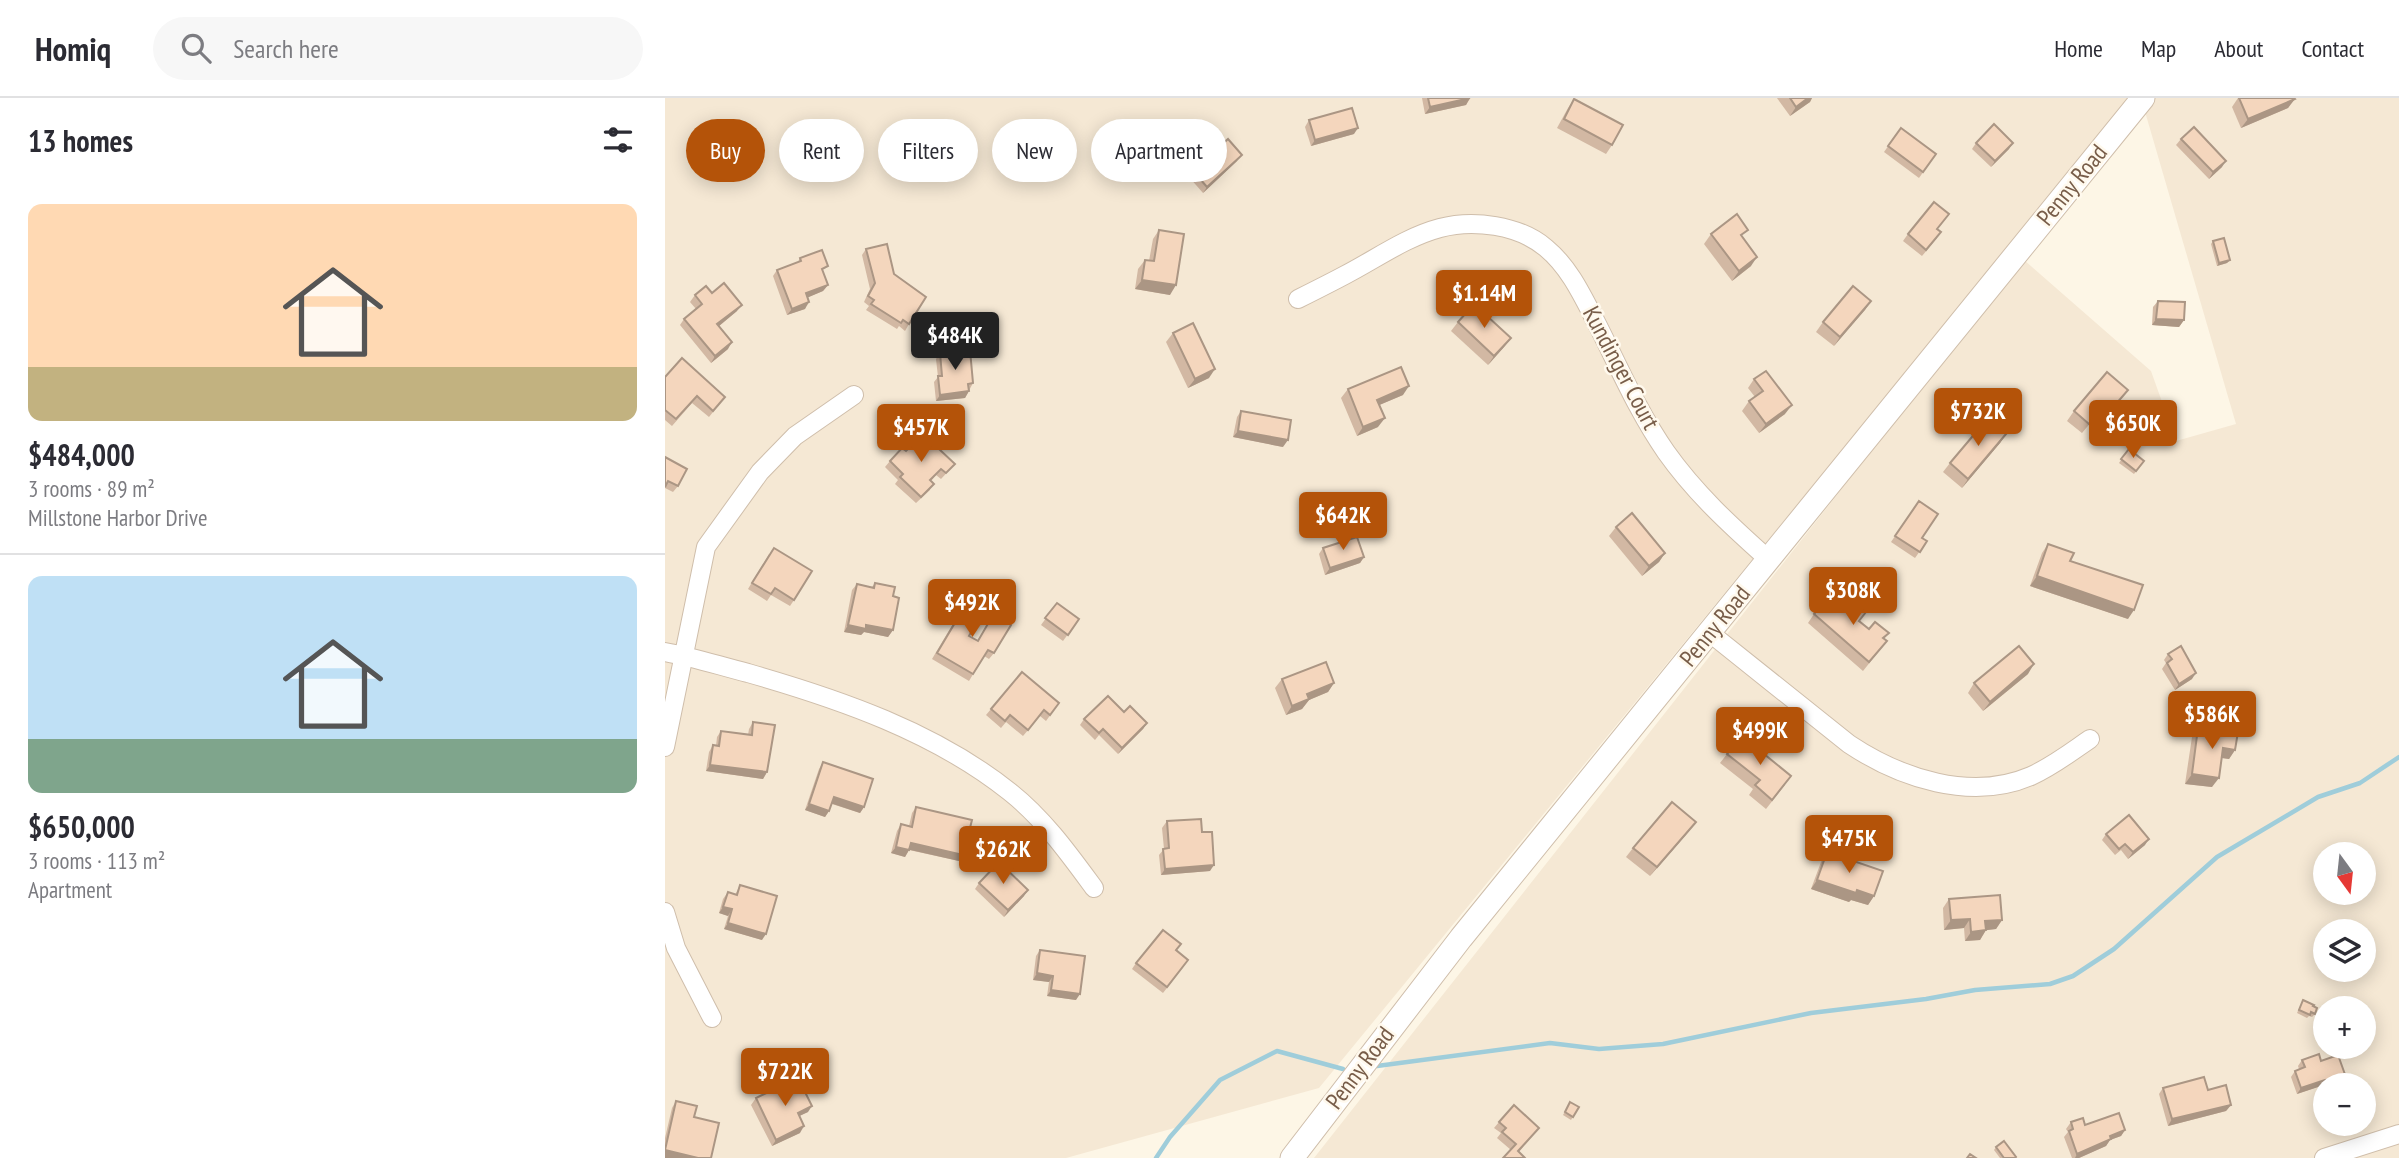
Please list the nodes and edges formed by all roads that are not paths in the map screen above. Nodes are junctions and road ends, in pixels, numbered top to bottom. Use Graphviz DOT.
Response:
graph roads {
  1 [pos="2143,98"];
  2 [pos="1298,299"];
  3 [pos="854,395"];
  4 [pos="1768,559"];
  5 [pos="1710,633"];
  6 [pos="665,652"];
  7 [pos="684,656"];
  8 [pos="2091,739"];
  9 [pos="665,747"];
  10 [pos="1094,888"];
  11 [pos="665,912"];
  12 [pos="712,1018"];
  13 [pos="2399,1134"];
  14 [pos="1292,1158"];
  15 [pos="2324,1158"];
  1 -- 4 [label="street, Penny Road"];
  2 -- 4 [label="street, Kundinger Court"];
  3 -- 7 [label="street"];
  4 -- 5 [label="street, Penny Road"];
  5 -- 8 [label="street"];
  5 -- 14 [label="street, Penny Road"];
  6 -- 7 [label="street"];
  7 -- 9 [label="street"];
  7 -- 10 [label="street"];
  11 -- 12 [label="street"];
  13 -- 15 [label="street"];
}
